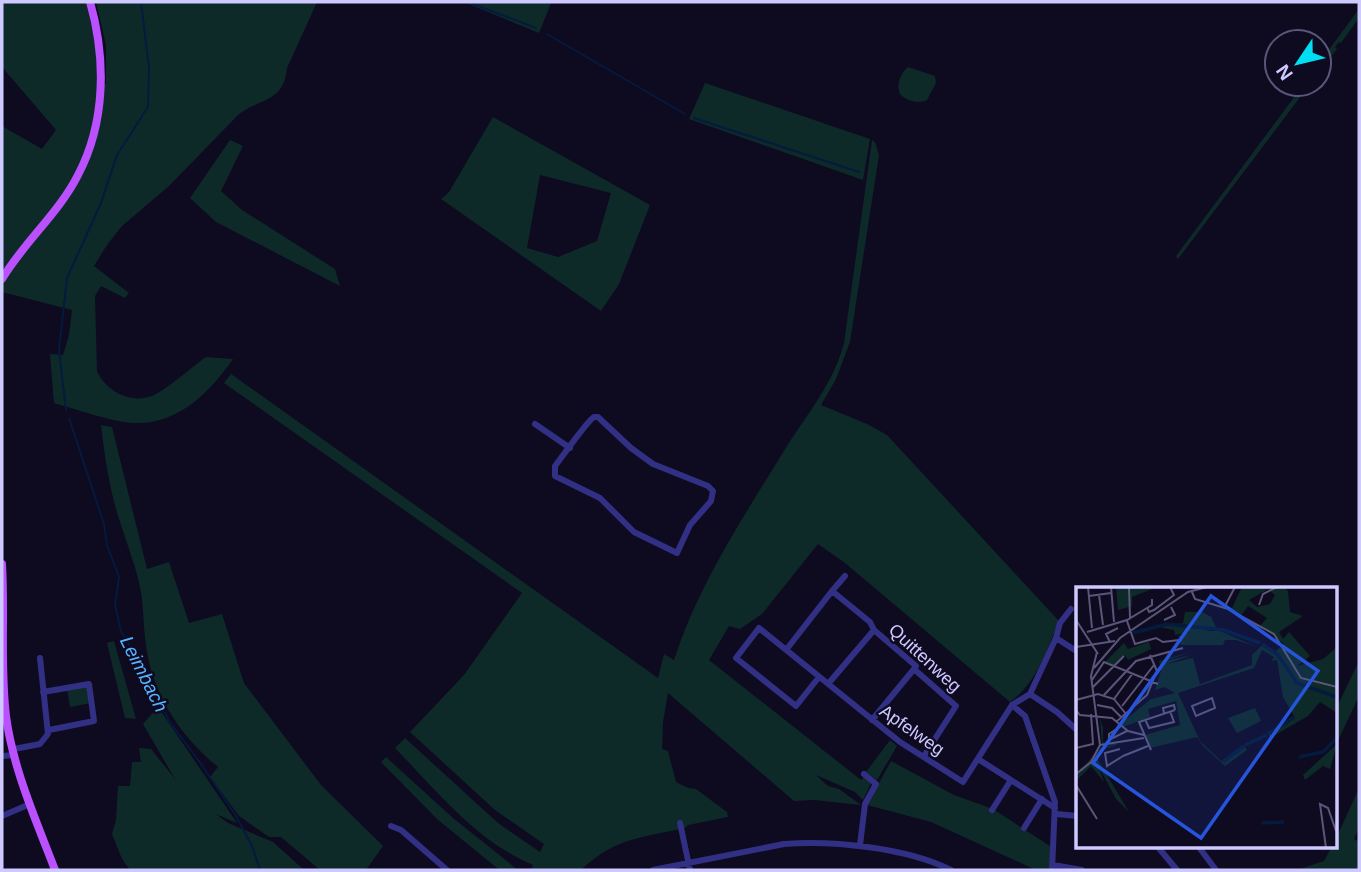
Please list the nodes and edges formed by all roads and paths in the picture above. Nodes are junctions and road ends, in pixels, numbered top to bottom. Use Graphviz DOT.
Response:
graph roads {
  1 [pos="90,2"];
  2 [pos="2,279"];
  3 [pos="535,424"];
  4 [pos="570,448"];
  5 [pos="2,564"];
  6 [pos="845,576"];
  7 [pos="832,591"];
  8 [pos="1071,609"];
  9 [pos="874,629"];
  10 [pos="1056,638"];
  11 [pos="786,650"];
  12 [pos="1076,651"];
  13 [pos="40,658"];
  14 [pos="914,669"];
  15 [pos="819,677"];
  16 [pos="828,684"];
  17 [pos="43,692"];
  18 [pos="1030,694"];
  19 [pos="1012,705"];
  20 [pos="872,720"];
  21 [pos="48,730"];
  22 [pos="1076,730"];
  23 [pos="14,752"];
  24 [pos="2,756"];
  25 [pos="925,756"];
  26 [pos="978,759"];
  27 [pos="864,774"];
  28 [pos="1012,780"];
  29 [pos="1042,799"];
  30 [pos="30,804"];
  31 [pos="992,810"];
  32 [pos="1055,811"];
  33 [pos="2,816"];
  34 [pos="1076,816"];
  35 [pos="680,823"];
  36 [pos="391,826"];
  37 [pos="1024,828"];
  38 [pos="860,845"];
  39 [pos="1159,848"];
  40 [pos="1200,848"];
  41 [pos="690,866"];
  42 [pos="1053,867"];
  43 [pos="55,870"];
  44 [pos="447,870"];
  45 [pos="653,870"];
  46 [pos="951,870"];
  47 [pos="1082,870"];
  48 [pos="1177,870"];
  49 [pos="1216,870"];
  1 -- 2 [label="main road"];
  3 -- 4 [label="street"];
  4 -- 4 [label="street"];
  5 -- 23 [label="main road"];
  6 -- 7 [label="street"];
  7 -- 9 [label="street, Quittenweg"];
  7 -- 11 [label="street"];
  8 -- 10 [label="street"];
  9 -- 14 [label="street, Quittenweg"];
  9 -- 16 [label="street"];
  10 -- 12 [label="street"];
  10 -- 18 [label="street"];
  11 -- 15 [label="street, Apfelweg"];
  11 -- 15 [label="street, Apfelweg"];
  13 -- 17 [label="street"];
  14 -- 20 [label="street"];
  14 -- 25 [label="street, Quittenweg"];
  15 -- 16 [label="street, Apfelweg"];
  16 -- 20 [label="street, Apfelweg"];
  17 -- 21 [label="street"];
  17 -- 21 [label="street"];
  18 -- 19 [label="street, Apfelweg"];
  18 -- 22 [label="street"];
  19 -- 26 [label="street, Apfelweg"];
  19 -- 32 [label="street"];
  20 -- 25 [label="street, Apfelweg"];
  21 -- 23 [label="street"];
  23 -- 24 [label="street"];
  23 -- 30 [label="main road"];
  25 -- 26 [label="street, Apfelweg"];
  26 -- 28 [label="street"];
  27 -- 38 [label="street"];
  28 -- 29 [label="street"];
  28 -- 31 [label="street"];
  29 -- 32 [label="street"];
  29 -- 37 [label="street"];
  30 -- 33 [label="street"];
  30 -- 43 [label="main road"];
  32 -- 34 [label="street"];
  32 -- 42 [label="street"];
  35 -- 41 [label="street"];
  36 -- 44 [label="street"];
  38 -- 41 [label="street"];
  38 -- 46 [label="street"];
  39 -- 48 [label="street"];
  40 -- 49 [label="street"];
  41 -- 45 [label="street"];
  42 -- 47 [label="street"];
}
